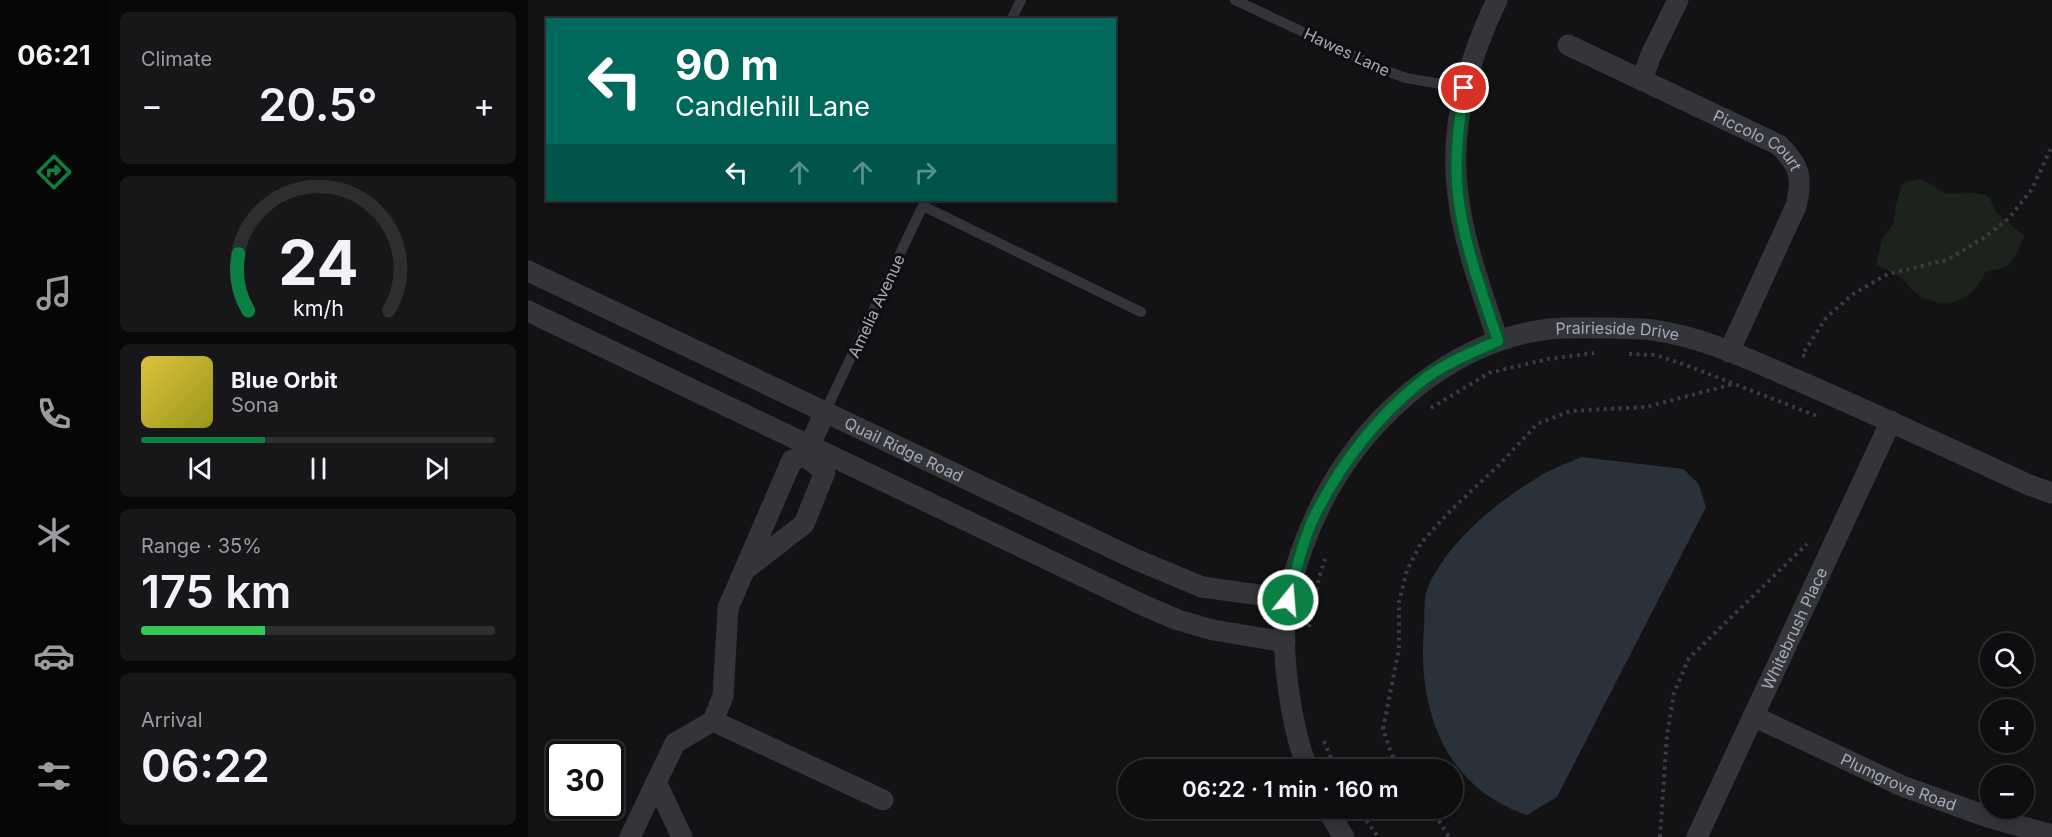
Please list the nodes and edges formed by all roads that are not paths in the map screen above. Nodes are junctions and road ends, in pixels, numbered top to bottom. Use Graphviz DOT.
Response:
graph roads {
  1 [pos="1021,0"];
  2 [pos="1235,0"];
  3 [pos="1497,0"];
  4 [pos="1678,0"];
  5 [pos="1012,18"];
  6 [pos="1568,45"];
  7 [pos="1642,80"];
  8 [pos="1464,88"];
  9 [pos="925,203"];
  10 [pos="528,271"];
  11 [pos="528,311"];
  12 [pos="1141,312"];
  13 [pos="1498,341"];
  14 [pos="1729,352"];
  15 [pos="825,412"];
  16 [pos="1891,421"];
  17 [pos="807,451"];
  18 [pos="2052,493"];
  19 [pos="745,569"];
  20 [pos="1288,600"];
  21 [pos="1285,642"];
  22 [pos="1752,716"];
  23 [pos="713,721"];
  24 [pos="1304,759"];
  25 [pos="656,782"];
  26 [pos="883,800"];
  27 [pos="1333,819"];
  28 [pos="2052,835"];
  29 [pos="630,837"];
  30 [pos="682,837"];
  31 [pos="1344,837"];
  32 [pos="1697,837"];
  1 -- 5 [label="lane"];
  2 -- 8 [label="lane, Hawes Lane"];
  3 -- 8 [label="street"];
  4 -- 7 [label="street"];
  6 -- 7 [label="street, Piccolo Court"];
  7 -- 14 [label="street, Piccolo Court"];
  8 -- 13 [label="street"];
  9 -- 12 [label="lane"];
  9 -- 15 [label="lane, Amelia Avenue"];
  10 -- 15 [label="street, Quail Ridge Road"];
  11 -- 17 [label="street"];
  13 -- 14 [label="street, Prairieside Drive"];
  13 -- 20 [label="street, Prairieside Drive"];
  14 -- 16 [label="street, Prairieside Drive"];
  15 -- 17 [label="street"];
  15 -- 20 [label="street, Quail Ridge Road"];
  16 -- 18 [label="street, Prairieside Drive"];
  16 -- 22 [label="street, Whitebrush Place"];
  17 -- 19 [label="street"];
  17 -- 19 [label="street"];
  17 -- 21 [label="street"];
  19 -- 23 [label="street"];
  20 -- 21 [label="street, Prairieside Drive"];
  21 -- 24 [label="street, Prairieside Drive"];
  22 -- 28 [label="street, Plumgrove Road"];
  22 -- 32 [label="street, Whitebrush Place"];
  23 -- 25 [label="street"];
  23 -- 26 [label="street"];
  25 -- 29 [label="street"];
  25 -- 30 [label="street"];
  27 -- 31 [label="street"];
}
